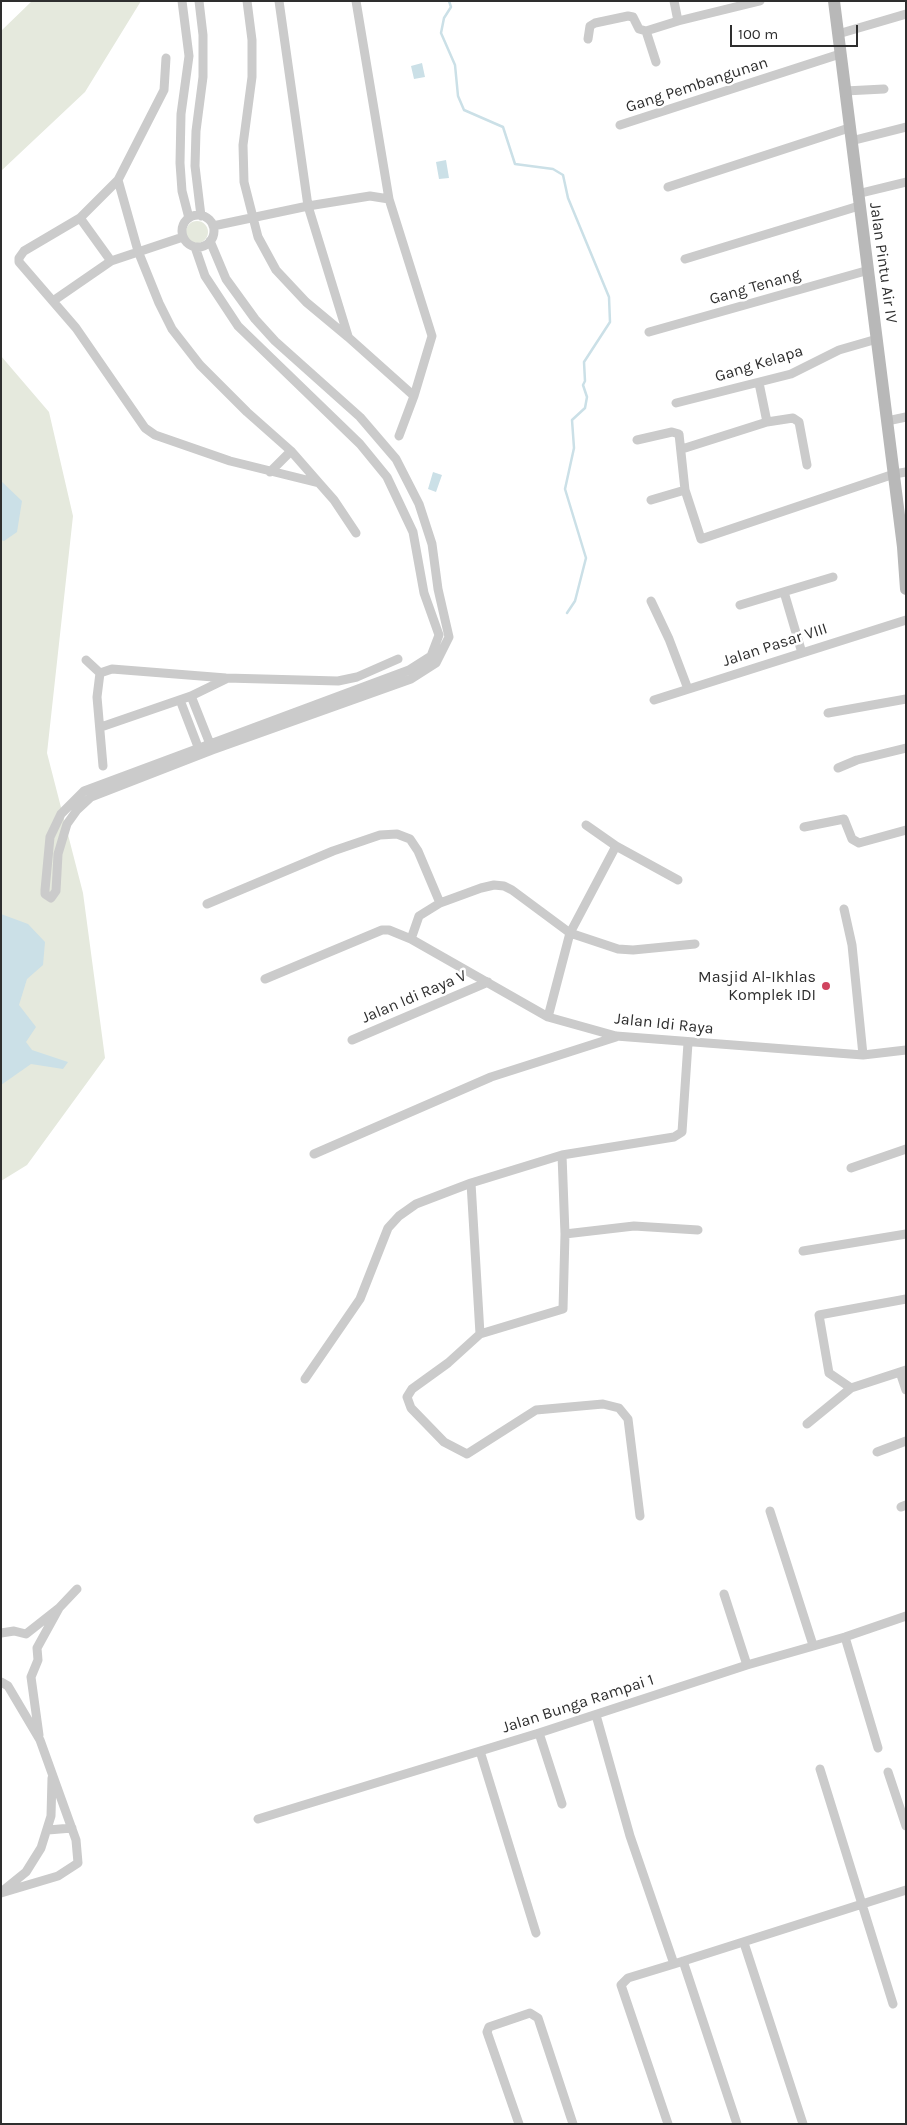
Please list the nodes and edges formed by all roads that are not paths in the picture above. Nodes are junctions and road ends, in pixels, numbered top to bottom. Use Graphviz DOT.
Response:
graph roads {
  1 [pos="182,1"];
  2 [pos="199,1"];
  3 [pos="247,1"];
  4 [pos="279,1"];
  5 [pos="356,1"];
  6 [pos="674,1"];
  7 [pos="834,1"];
  8 [pos="754,2"];
  9 [pos="906,14"];
  10 [pos="678,21"];
  11 [pos="646,31"];
  12 [pos="838,34"];
  13 [pos="588,39"];
  14 [pos="840,54"];
  15 [pos="166,58"];
  16 [pos="656,62"];
  17 [pos="884,89"];
  18 [pos="845,91"];
  19 [pos="620,125"];
  20 [pos="906,126"];
  21 [pos="850,134"];
  22 [pos="118,180"];
  23 [pos="906,182"];
  24 [pos="387,183"];
  25 [pos="668,187"];
  26 [pos="370,196"];
  27 [pos="389,198"];
  28 [pos="858,200"];
  29 [pos="308,206"];
  30 [pos="201,216"];
  31 [pos="80,218"];
  32 [pos="189,218"];
  33 [pos="254,219"];
  34 [pos="213,226"];
  35 [pos="183,237"];
  36 [pos="210,241"];
  37 [pos="195,247"];
  38 [pos="138,251"];
  39 [pos="686,259"];
  40 [pos="111,261"];
  41 [pos="869,270"];
  42 [pos="53,301"];
  43 [pos="649,332"];
  44 [pos="348,336"];
  45 [pos="877,339"];
  46 [pos="759,383"];
  47 [pos="414,396"];
  48 [pos="676,403"];
  49 [pos="906,417"];
  50 [pos="887,421"];
  51 [pos="767,422"];
  52 [pos="399,436"];
  53 [pos="638,440"];
  54 [pos="682,449"];
  55 [pos="291,451"];
  56 [pos="807,466"];
  57 [pos="270,472"];
  58 [pos="900,473"];
  59 [pos="319,483"];
  60 [pos="685,490"];
  61 [pos="651,500"];
  62 [pos="356,533"];
  63 [pos="904,547"];
  64 [pos="833,577"];
  65 [pos="438,589"];
  66 [pos="906,589"];
  67 [pos="784,592"];
  68 [pos="424,593"];
  69 [pos="651,601"];
  70 [pos="740,606"];
  71 [pos="906,620"];
  72 [pos="802,652"];
  73 [pos="86,660"];
  74 [pos="398,660"];
  75 [pos="100,672"];
  76 [pos="226,678"];
  77 [pos="688,689"];
  78 [pos="191,696"];
  79 [pos="906,698"];
  80 [pos="180,700"];
  81 [pos="654,700"];
  82 [pos="828,713"];
  83 [pos="299,715"];
  84 [pos="101,727"];
  85 [pos="211,747"];
  86 [pos="906,748"];
  87 [pos="200,751"];
  88 [pos="103,766"];
  89 [pos="838,768"];
  90 [pos="586,825"];
  91 [pos="804,827"];
  92 [pos="906,830"];
  93 [pos="616,846"];
  94 [pos="678,880"];
  95 [pos="440,903"];
  96 [pos="207,904"];
  97 [pos="844,910"];
  98 [pos="570,933"];
  99 [pos="411,939"];
  100 [pos="695,944"];
  101 [pos="265,979"];
  102 [pos="488,982"];
  103 [pos="548,1017"];
  104 [pos="616,1036"];
  105 [pos="352,1040"];
  106 [pos="688,1043"];
  107 [pos="906,1050"];
  108 [pos="863,1056"];
  109 [pos="906,1149"];
  110 [pos="314,1154"];
  111 [pos="562,1155"];
  112 [pos="851,1168"];
  113 [pos="470,1183"];
  114 [pos="698,1230"];
  115 [pos="565,1234"];
  116 [pos="906,1234"];
  117 [pos="803,1251"];
  118 [pos="906,1299"];
  119 [pos="480,1334"];
  120 [pos="903,1371"];
  121 [pos="306,1379"];
  122 [pos="851,1388"];
  123 [pos="906,1390"];
  124 [pos="807,1424"];
  125 [pos="906,1441"];
  126 [pos="877,1452"];
  127 [pos="770,1511"];
  128 [pos="640,1516"];
  129 [pos="77,1589"];
  130 [pos="724,1594"];
  131 [pos="59,1608"];
  132 [pos="906,1616"];
  133 [pos="1,1633"];
  134 [pos="845,1636"];
  135 [pos="813,1645"];
  136 [pos="747,1664"];
  137 [pos="1,1682"];
  138 [pos="596,1715"];
  139 [pos="539,1733"];
  140 [pos="40,1740"];
  141 [pos="878,1748"];
  142 [pos="480,1751"];
  143 [pos="820,1769"];
  144 [pos="52,1770"];
  145 [pos="888,1772"];
  146 [pos="562,1804"];
  147 [pos="258,1819"];
  148 [pos="906,1826"];
  149 [pos="72,1828"];
  150 [pos="48,1830"];
  151 [pos="906,1890"];
  152 [pos="1,1893"];
  153 [pos="863,1904"];
  154 [pos="536,1934"];
  155 [pos="744,1943"];
  156 [pos="678,1962"];
  157 [pos="894,2004"];
  158 [pos="519,2124"];
  159 [pos="574,2124"];
  160 [pos="668,2124"];
  161 [pos="738,2124"];
  162 [pos="803,2124"];
  1 -- 32 [label="street"];
  2 -- 30 [label="street"];
  3 -- 33 [label="street"];
  4 -- 29 [label="street"];
  5 -- 24 [label="street"];
  6 -- 10 [label="street"];
  7 -- 12 [label="main road, Jalan Pintu Air IV"];
  8 -- 10 [label="street"];
  9 -- 12 [label="street"];
  10 -- 11 [label="street"];
  11 -- 13 [label="street"];
  11 -- 16 [label="street"];
  12 -- 14 [label="main road, Jalan Pintu Air IV"];
  14 -- 18 [label="main road, Jalan Pintu Air IV"];
  14 -- 19 [label="street, Gang Pembangunan"];
  15 -- 22 [label="street"];
  17 -- 18 [label="street"];
  18 -- 21 [label="main road, Jalan Pintu Air IV"];
  20 -- 21 [label="street"];
  21 -- 25 [label="street"];
  21 -- 28 [label="main road, Jalan Pintu Air IV"];
  22 -- 31 [label="street"];
  22 -- 38 [label="street"];
  23 -- 28 [label="street"];
  24 -- 26 [label="street"];
  24 -- 27 [label="street"];
  26 -- 27 [label="street"];
  26 -- 29 [label="street"];
  27 -- 47 [label="street"];
  28 -- 39 [label="street"];
  28 -- 41 [label="main road, Jalan Pintu Air IV"];
  29 -- 33 [label="street"];
  29 -- 44 [label="street"];
  30 -- 32 [label="street"];
  30 -- 34 [label="street"];
  31 -- 40 [label="street"];
  31 -- 42 [label="street"];
  32 -- 35 [label="street"];
  33 -- 34 [label="street"];
  33 -- 44 [label="street"];
  34 -- 36 [label="street"];
  35 -- 37 [label="street"];
  35 -- 38 [label="street"];
  36 -- 37 [label="street"];
  36 -- 65 [label="street"];
  37 -- 68 [label="street"];
  38 -- 40 [label="street"];
  38 -- 55 [label="street"];
  40 -- 42 [label="street"];
  41 -- 43 [label="street, Gang Tenang"];
  41 -- 45 [label="main road, Jalan Pintu Air IV"];
  42 -- 57 [label="street"];
  44 -- 47 [label="street"];
  45 -- 46 [label="street, Gang Kelapa"];
  45 -- 50 [label="main road, Jalan Pintu Air IV"];
  46 -- 48 [label="street, Gang Kelapa"];
  46 -- 51 [label="street"];
  47 -- 52 [label="street"];
  49 -- 50 [label="street"];
  50 -- 58 [label="main road, Jalan Pintu Air IV"];
  51 -- 54 [label="street"];
  51 -- 56 [label="street"];
  53 -- 54 [label="street"];
  54 -- 60 [label="street"];
  55 -- 57 [label="street"];
  55 -- 59 [label="street"];
  57 -- 59 [label="street"];
  58 -- 60 [label="street"];
  58 -- 63 [label="main road, Jalan Pintu Air IV"];
  59 -- 62 [label="street"];
  60 -- 61 [label="street"];
  63 -- 66 [label="main road, Jalan Pintu Air IV"];
  64 -- 67 [label="street"];
  65 -- 68 [label="street"];
  65 -- 83 [label="street"];
  67 -- 70 [label="street"];
  67 -- 72 [label="street"];
  68 -- 83 [label="street"];
  69 -- 77 [label="street"];
  71 -- 72 [label="street, Jalan Pasar VIII"];
  72 -- 77 [label="street, Jalan Pasar VIII"];
  73 -- 75 [label="street"];
  74 -- 76 [label="street"];
  75 -- 76 [label="street"];
  75 -- 84 [label="street"];
  76 -- 78 [label="street"];
  77 -- 81 [label="street, Jalan Pasar VIII"];
  78 -- 80 [label="street"];
  78 -- 85 [label="street"];
  79 -- 82 [label="street"];
  80 -- 84 [label="street"];
  80 -- 87 [label="street"];
  83 -- 85 [label="street"];
  84 -- 88 [label="street"];
  85 -- 87 [label="street"];
  86 -- 89 [label="street"];
  87 -- 87 [label="street"];
  90 -- 93 [label="street"];
  91 -- 92 [label="street"];
  93 -- 94 [label="street"];
  93 -- 98 [label="street"];
  95 -- 96 [label="street"];
  95 -- 98 [label="street"];
  95 -- 99 [label="street"];
  97 -- 108 [label="street"];
  98 -- 100 [label="street"];
  98 -- 103 [label="street"];
  99 -- 101 [label="street, Jalan Idi Raya"];
  99 -- 102 [label="street, Jalan Idi Raya"];
  102 -- 103 [label="street, Jalan Idi Raya"];
  102 -- 105 [label="street, Jalan Idi Raya V"];
  103 -- 104 [label="street, Jalan Idi Raya"];
  104 -- 106 [label="street, Jalan Idi Raya"];
  104 -- 110 [label="street"];
  106 -- 108 [label="street, Jalan Idi Raya"];
  106 -- 111 [label="street"];
  107 -- 108 [label="street, Jalan Idi Raya"];
  109 -- 112 [label="street"];
  111 -- 113 [label="street"];
  111 -- 115 [label="street"];
  113 -- 119 [label="street"];
  113 -- 121 [label="street"];
  114 -- 115 [label="street"];
  115 -- 119 [label="street"];
  116 -- 117 [label="street"];
  118 -- 122 [label="street"];
  119 -- 128 [label="street"];
  120 -- 122 [label="street"];
  120 -- 123 [label="street"];
  122 -- 124 [label="street"];
  125 -- 126 [label="street"];
  127 -- 135 [label="street"];
  129 -- 131 [label="street"];
  130 -- 136 [label="street"];
  131 -- 133 [label="street"];
  131 -- 140 [label="street"];
  132 -- 134 [label="street, Jalan Bunga Rampai 1"];
  134 -- 135 [label="street, Jalan Bunga Rampai 1"];
  134 -- 141 [label="street"];
  135 -- 136 [label="street, Jalan Bunga Rampai 1"];
  136 -- 138 [label="street, Jalan Bunga Rampai 1"];
  137 -- 140 [label="street"];
  138 -- 139 [label="street, Jalan Bunga Rampai 1"];
  138 -- 156 [label="street"];
  139 -- 142 [label="street, Jalan Bunga Rampai 1"];
  139 -- 146 [label="street"];
  140 -- 144 [label="street"];
  142 -- 147 [label="street, Jalan Bunga Rampai 1"];
  142 -- 154 [label="street"];
  143 -- 153 [label="street"];
  144 -- 149 [label="street"];
  144 -- 150 [label="street"];
  145 -- 148 [label="street"];
  149 -- 150 [label="street"];
  149 -- 152 [label="street"];
  150 -- 152 [label="street"];
  151 -- 153 [label="street"];
  153 -- 155 [label="street"];
  153 -- 157 [label="street"];
  155 -- 156 [label="street"];
  155 -- 162 [label="street"];
  156 -- 160 [label="street"];
  156 -- 161 [label="street"];
  158 -- 159 [label="street"];
}
